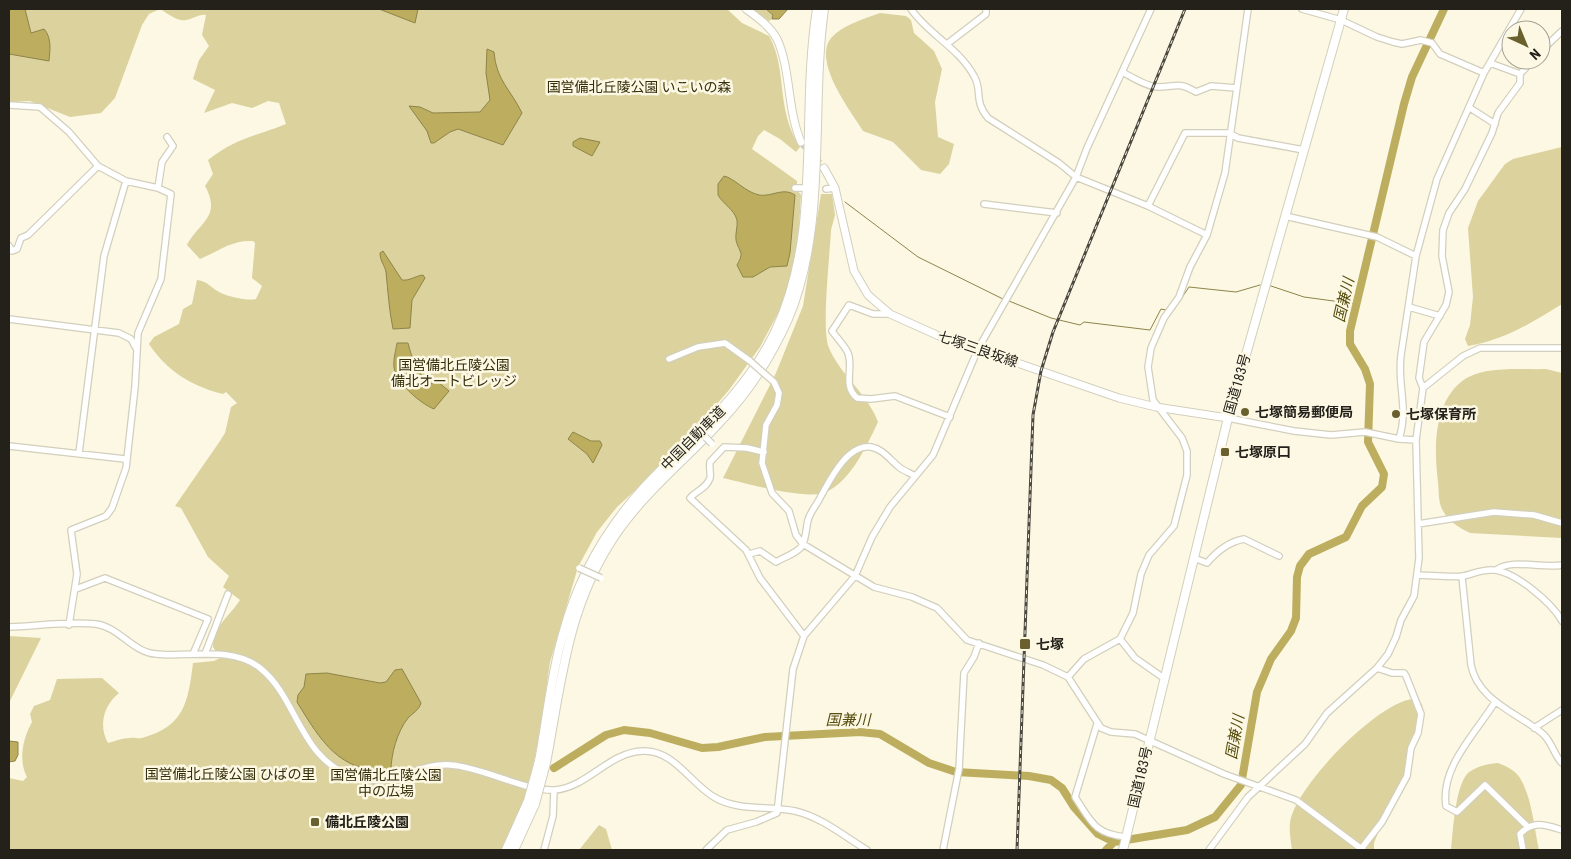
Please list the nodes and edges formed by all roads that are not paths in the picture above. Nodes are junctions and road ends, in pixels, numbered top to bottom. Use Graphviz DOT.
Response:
graph roads {
  1 [pos="746,9"];
  2 [pos="817,9"];
  3 [pos="824,9"];
  4 [pos="910,9"];
  5 [pos="986,9"];
  6 [pos="1150,9"];
  7 [pos="1248,9"];
  8 [pos="1302,9"];
  9 [pos="1344,9"];
  10 [pos="1521,9"];
  11 [pos="1341,20"];
  12 [pos="1562,31"];
  13 [pos="1551,41"];
  14 [pos="948,44"];
  15 [pos="1490,62"];
  16 [pos="1524,70"];
  17 [pos="1122,72"];
  18 [pos="1484,73"];
  19 [pos="1520,74"];
  20 [pos="1236,88"];
  21 [pos="9,104"];
  22 [pos="1470,108"];
  23 [pos="1495,124"];
  24 [pos="1229,133"];
  25 [pos="167,137"];
  26 [pos="801,142"];
  27 [pos="1304,150"];
  28 [pos="98,166"];
  29 [pos="824,168"];
  30 [pos="1076,176"];
  31 [pos="126,181"];
  32 [pos="158,188"];
  33 [pos="795,188"];
  34 [pos="802,188"];
  35 [pos="835,188"];
  36 [pos="826,189"];
  37 [pos="984,204"];
  38 [pos="1148,206"];
  39 [pos="1057,213"];
  40 [pos="1284,216"];
  41 [pos="1207,235"];
  42 [pos="9,246"];
  43 [pos="1416,256"];
  44 [pos="1409,307"];
  45 [pos="890,314"];
  46 [pos="1440,316"];
  47 [pos="9,319"];
  48 [pos="95,330"];
  49 [pos="1562,347"];
  50 [pos="978,348"];
  51 [pos="137,352"];
  52 [pos="669,358"];
  53 [pos="1423,388"];
  54 [pos="1156,407"];
  55 [pos="950,417"];
  56 [pos="1228,418"];
  57 [pos="695,426"];
  58 [pos="1399,439"];
  59 [pos="1416,440"];
  60 [pos="9,446"];
  61 [pos="764,452"];
  62 [pos="79,454"];
  63 [pos="715,456"];
  64 [pos="126,459"];
  65 [pos="915,476"];
  66 [pos="1562,523"];
  67 [pos="1418,524"];
  68 [pos="803,544"];
  69 [pos="749,554"];
  70 [pos="1279,556"];
  71 [pos="1194,558"];
  72 [pos="1562,565"];
  73 [pos="579,568"];
  74 [pos="1496,570"];
  75 [pos="1417,575"];
  76 [pos="855,576"];
  77 [pos="1462,577"];
  78 [pos="601,578"];
  79 [pos="76,588"];
  80 [pos="228,594"];
  81 [pos="1562,621"];
  82 [pos="69,625"];
  83 [pos="9,627"];
  84 [pos="804,636"];
  85 [pos="1120,639"];
  86 [pos="979,643"];
  87 [pos="193,654"];
  88 [pos="205,654"];
  89 [pos="1376,668"];
  90 [pos="1068,677"];
  91 [pos="1165,679"];
  92 [pos="1495,702"];
  93 [pos="1562,710"];
  94 [pos="1097,724"];
  95 [pos="1534,728"];
  96 [pos="1149,740"];
  97 [pos="542,762"];
  98 [pos="1562,763"];
  99 [pos="1260,786"];
  100 [pos="554,790"];
  101 [pos="532,802"];
  102 [pos="778,807"];
  103 [pos="1527,826"];
  104 [pos="1562,830"];
  105 [pos="1124,843"];
  106 [pos="1362,849"];
  107 [pos="506,850"];
  108 [pos="514,850"];
  109 [pos="544,850"];
  110 [pos="706,850"];
  111 [pos="867,850"];
  112 [pos="943,850"];
  113 [pos="1209,850"];
  114 [pos="1523,850"];
  1 -- 26 [label="main road"];
  2 -- 97 [label="highway, 中国自動車道"];
  3 -- 97 [label="highway, 中国自動車道"];
  4 -- 14 [label="street"];
  5 -- 14 [label="street"];
  6 -- 17 [label="street"];
  7 -- 20 [label="street"];
  8 -- 11 [label="street"];
  9 -- 11 [label="highway, 国道183号"];
  10 -- 15 [label="street"];
  11 -- 18 [label="street"];
  11 -- 27 [label="highway, 国道183号"];
  12 -- 13 [label="street"];
  14 -- 30 [label="street"];
  15 -- 18 [label="street"];
  15 -- 19 [label="street"];
  16 -- 19 [label="street"];
  17 -- 20 [label="street"];
  17 -- 30 [label="street"];
  18 -- 22 [label="street"];
  19 -- 23 [label="street"];
  20 -- 24 [label="street"];
  21 -- 28 [label="street"];
  22 -- 23 [label="street"];
  22 -- 43 [label="street"];
  23 -- 46 [label="street"];
  24 -- 27 [label="street"];
  24 -- 38 [label="street"];
  24 -- 41 [label="street"];
  25 -- 32 [label="street"];
  27 -- 40 [label="highway, 国道183号"];
  28 -- 31 [label="street"];
  28 -- 42 [label="street"];
  29 -- 35 [label="main road, 七塚三良坂線"];
  30 -- 38 [label="street"];
  30 -- 39 [label="street"];
  31 -- 32 [label="street"];
  31 -- 48 [label="street"];
  32 -- 51 [label="street"];
  33 -- 34 [label="street"];
  35 -- 36 [label="street"];
  35 -- 45 [label="main road, 七塚三良坂線"];
  37 -- 39 [label="street"];
  38 -- 41 [label="street"];
  39 -- 50 [label="street"];
  40 -- 43 [label="street"];
  40 -- 56 [label="highway, 国道183号"];
  41 -- 54 [label="street"];
  43 -- 44 [label="street"];
  44 -- 46 [label="street"];
  44 -- 58 [label="street"];
  45 -- 50 [label="main road, 七塚三良坂線"];
  45 -- 55 [label="street"];
  46 -- 53 [label="street"];
  47 -- 48 [label="street"];
  48 -- 51 [label="street"];
  48 -- 62 [label="street"];
  49 -- 53 [label="street"];
  50 -- 54 [label="main road, 七塚三良坂線"];
  50 -- 55 [label="street"];
  51 -- 64 [label="street"];
  52 -- 61 [label="street, bridge"];
  53 -- 59 [label="street"];
  54 -- 56 [label="main road, 七塚三良坂線"];
  54 -- 85 [label="street"];
  55 -- 65 [label="street"];
  56 -- 58 [label="street"];
  56 -- 71 [label="highway, 国道183号"];
  57 -- 63 [label="street, bridge"];
  58 -- 59 [label="street"];
  59 -- 67 [label="street"];
  60 -- 62 [label="street"];
  61 -- 63 [label="street"];
  61 -- 68 [label="street"];
  62 -- 64 [label="street"];
  63 -- 69 [label="street"];
  64 -- 79 [label="street"];
  65 -- 68 [label="street"];
  65 -- 76 [label="street"];
  66 -- 67 [label="street"];
  67 -- 75 [label="street"];
  68 -- 69 [label="street"];
  68 -- 76 [label="street"];
  69 -- 84 [label="street"];
  70 -- 71 [label="street"];
  71 -- 91 [label="highway, 国道183号"];
  72 -- 74 [label="street"];
  73 -- 78 [label="street, bridge"];
  74 -- 77 [label="street"];
  74 -- 81 [label="street"];
  75 -- 77 [label="street"];
  75 -- 89 [label="street"];
  76 -- 84 [label="street"];
  76 -- 86 [label="street"];
  77 -- 92 [label="street"];
  79 -- 82 [label="street"];
  79 -- 87 [label="street"];
  80 -- 88 [label="street"];
  82 -- 83 [label="street"];
  82 -- 87 [label="street"];
  84 -- 102 [label="street"];
  85 -- 90 [label="street"];
  85 -- 91 [label="street"];
  86 -- 90 [label="street"];
  86 -- 112 [label="street"];
  87 -- 88 [label="street"];
  88 -- 100 [label="street"];
  89 -- 99 [label="street"];
  89 -- 106 [label="street"];
  90 -- 94 [label="street"];
  91 -- 96 [label="highway, 国道183号"];
  92 -- 95 [label="street"];
  92 -- 103 [label="street"];
  93 -- 95 [label="street"];
  94 -- 96 [label="street"];
  94 -- 105 [label="street"];
  95 -- 98 [label="street"];
  96 -- 99 [label="street"];
  96 -- 105 [label="highway, 国道183号"];
  97 -- 101 [label="highway, 中国自動車道, bridge"];
  99 -- 106 [label="street"];
  99 -- 113 [label="street"];
  100 -- 102 [label="street"];
  100 -- 109 [label="street"];
  101 -- 107 [label="highway, 中国自動車道"];
  101 -- 108 [label="highway, 中国自動車道"];
  102 -- 110 [label="street"];
  102 -- 111 [label="street"];
  103 -- 104 [label="street"];
  103 -- 114 [label="street"];
}
